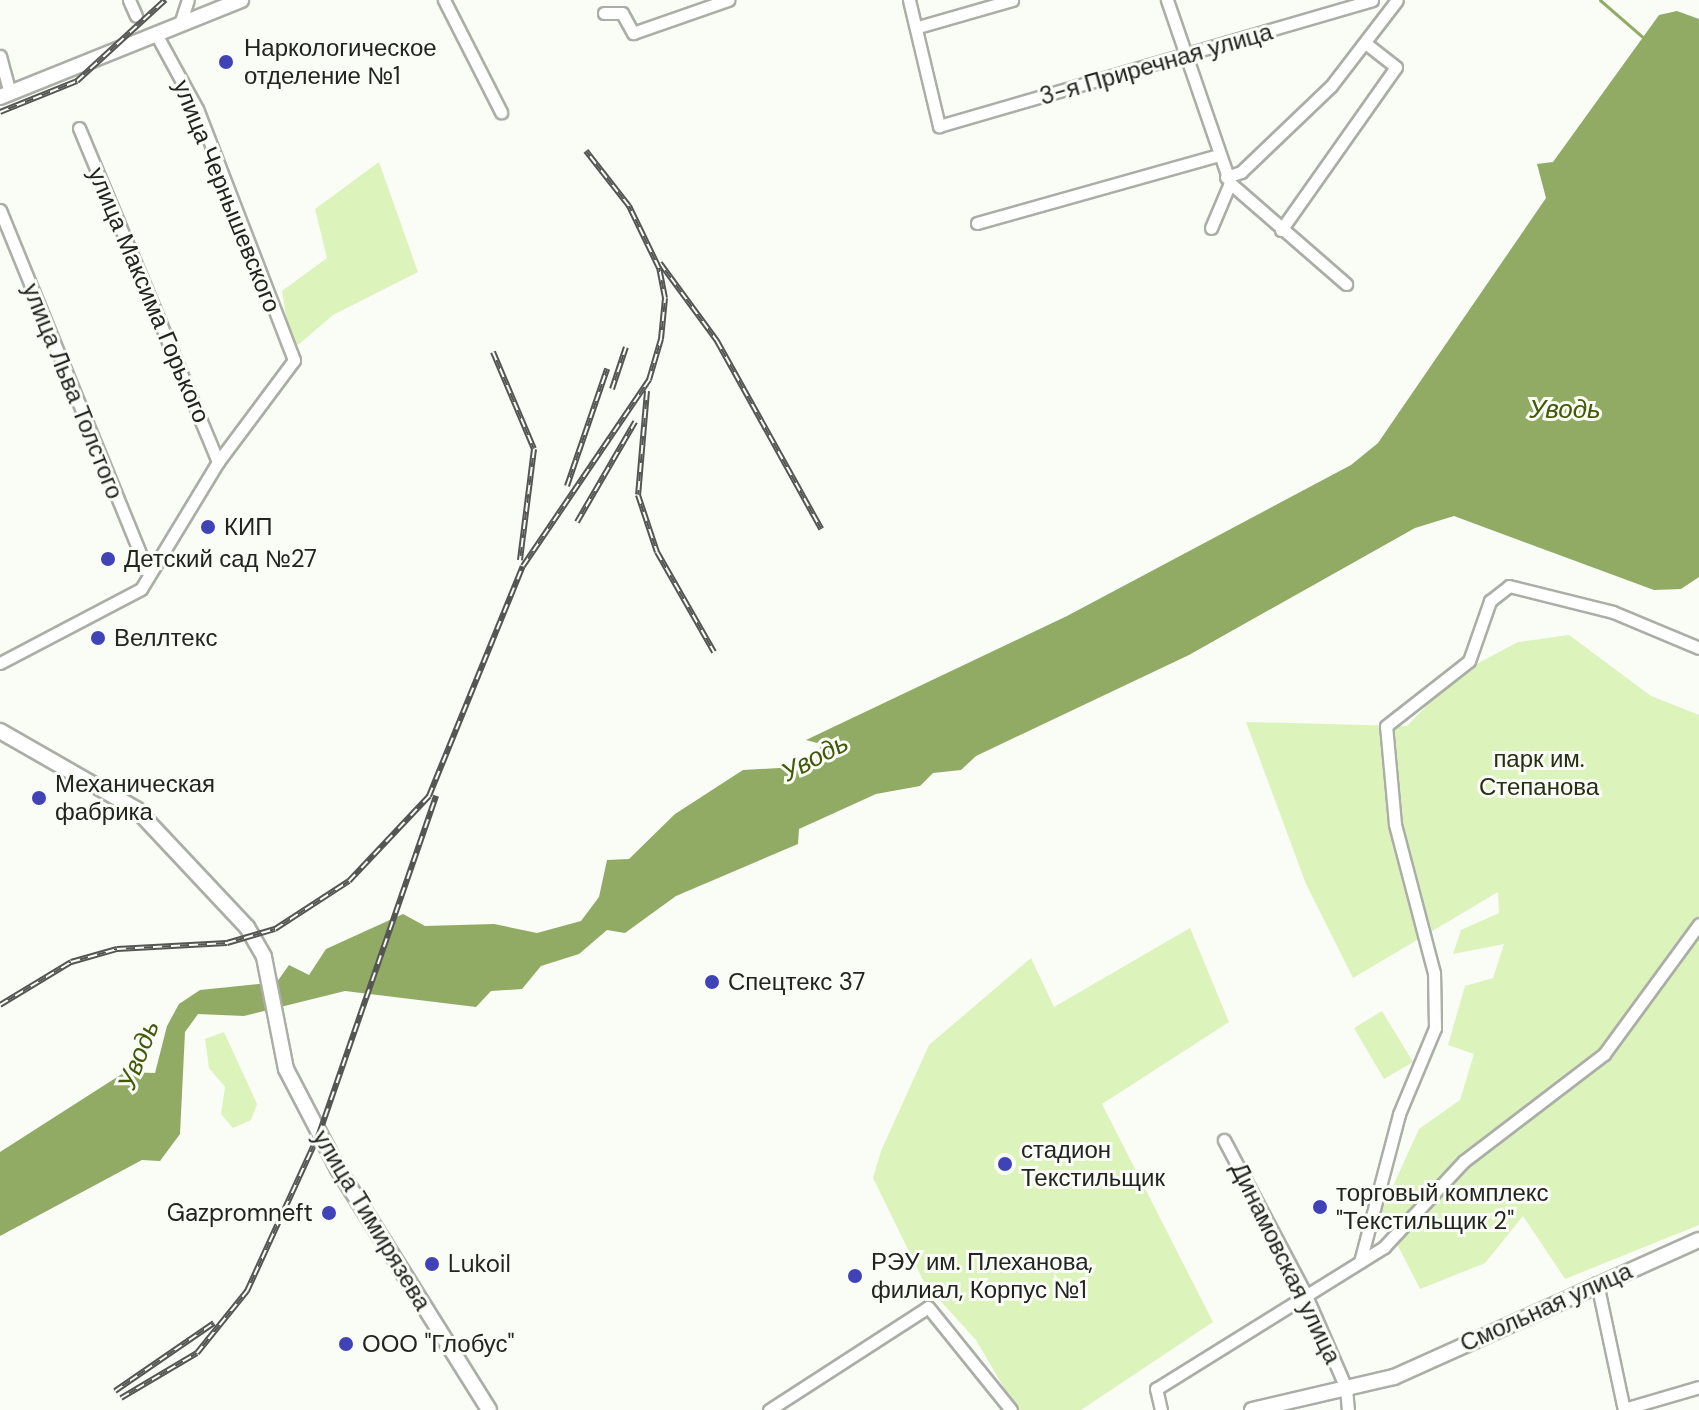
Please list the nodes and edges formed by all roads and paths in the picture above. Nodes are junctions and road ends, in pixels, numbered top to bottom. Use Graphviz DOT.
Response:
graph roads {
  1 [pos="129,0"];
  2 [pos="188,0"];
  3 [pos="241,0"];
  4 [pos="444,0"];
  5 [pos="728,0"];
  6 [pos="909,0"];
  7 [pos="1012,0"];
  8 [pos="1167,0"];
  9 [pos="1372,0"];
  10 [pos="1397,0"];
  11 [pos="604,13"];
  12 [pos="136,16"];
  13 [pos="180,24"];
  14 [pos="918,27"];
  15 [pos="156,34"];
  16 [pos="1365,43"];
  17 [pos="1184,53"];
  18 [pos="0,56"];
  19 [pos="5,95"];
  20 [pos="501,112"];
  21 [pos="79,128"];
  22 [pos="1216,156"];
  23 [pos="1228,180"];
  24 [pos="0,210"];
  25 [pos="977,223"];
  26 [pos="1211,228"];
  27 [pos="1281,230"];
  28 [pos="1346,284"];
  29 [pos="218,462"];
  30 [pos="148,572"];
  31 [pos="1699,648"];
  32 [pos="0,663"];
  33 [pos="0,731"];
  34 [pos="1699,924"];
  35 [pos="1224,1140"];
  36 [pos="1699,1240"];
  37 [pos="1360,1262"];
  38 [pos="1597,1283"];
  39 [pos="1304,1291"];
  40 [pos="1699,1387"];
  41 [pos="1346,1388"];
  42 [pos="489,1410"];
  43 [pos="769,1410"];
  44 [pos="1011,1410"];
  45 [pos="1161,1410"];
  46 [pos="1252,1410"];
  47 [pos="1348,1410"];
  48 [pos="1624,1410"];
  1 -- 12 [label="street"];
  2 -- 13 [label="street"];
  3 -- 13 [label="main road"];
  4 -- 20 [label="street"];
  5 -- 11 [label="street"];
  6 -- 14 [label="street"];
  7 -- 14 [label="street"];
  8 -- 17 [label="street"];
  9 -- 17 [label="street, 3-я Приречная улица"];
  10 -- 16 [label="street"];
  13 -- 15 [label="main road"];
  14 -- 17 [label="street, 3-я Приречная улица"];
  15 -- 19 [label="main road"];
  15 -- 29 [label="street, улица Чернышевского"];
  16 -- 23 [label="street"];
  16 -- 27 [label="street"];
  17 -- 22 [label="street"];
  18 -- 19 [label="street"];
  21 -- 29 [label="street, улица Максима Горького"];
  22 -- 23 [label="street"];
  22 -- 25 [label="street"];
  23 -- 26 [label="street"];
  23 -- 27 [label="street"];
  24 -- 30 [label="street, улица Льва Толстого"];
  27 -- 28 [label="street"];
  29 -- 30 [label="street"];
  30 -- 32 [label="street"];
  31 -- 37 [label="street"];
  33 -- 42 [label="main road, улица Тимирязева"];
  34 -- 37 [label="street"];
  35 -- 39 [label="street, Динамовская улица"];
  36 -- 38 [label="main road, Смольная улица"];
  37 -- 39 [label="street"];
  38 -- 41 [label="main road, Смольная улица"];
  38 -- 48 [label="street"];
  39 -- 41 [label="street, Динамовская улица"];
  39 -- 45 [label="street"];
  40 -- 48 [label="street"];
  41 -- 46 [label="main road, Смольная улица"];
  41 -- 47 [label="street, Динамовская улица"];
  43 -- 44 [label="street"];
}
